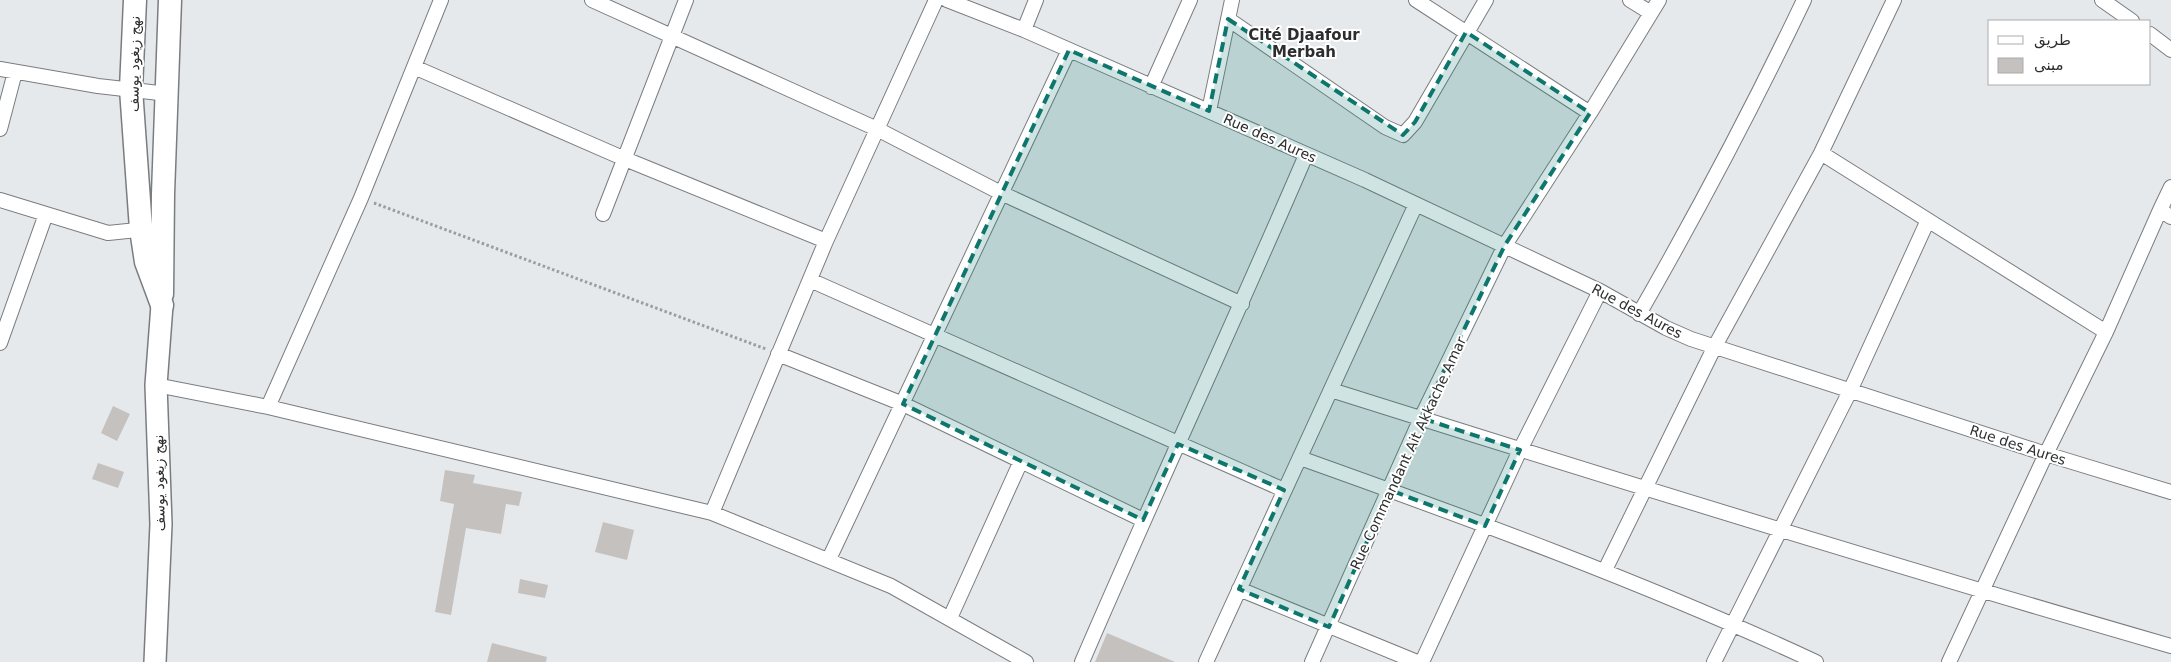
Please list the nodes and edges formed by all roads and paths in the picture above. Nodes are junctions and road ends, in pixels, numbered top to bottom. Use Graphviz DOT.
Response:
graph roads {
  1 [pos="135,0"];
  2 [pos="170,0"];
  3 [pos="441,0"];
  4 [pos="592,0"];
  5 [pos="686,0"];
  6 [pos="936,0"];
  7 [pos="947,0"];
  8 [pos="1036,0"];
  9 [pos="1190,0"];
  10 [pos="1232,0"];
  11 [pos="1416,0"];
  12 [pos="1486,0"];
  13 [pos="1630,0"];
  14 [pos="1658,0"];
  15 [pos="1804,0"];
  16 [pos="1894,0"];
  17 [pos="2102,0"];
  18 [pos="1651,13"];
  19 [pos="1228,19"];
  20 [pos="2131,20"];
  21 [pos="1024,30"];
  22 [pos="1466,32"];
  23 [pos="672,34"];
  24 [pos="2151,35"];
  25 [pos="1069,50"];
  26 [pos="2171,50"];
  27 [pos="414,67"];
  28 [pos="0,69"];
  29 [pos="15,72"];
  30 [pos="1151,87"];
  31 [pos="131,89"];
  32 [pos="168,94"];
  33 [pos="1209,111"];
  34 [pos="1590,113"];
  35 [pos="0,129"];
  36 [pos="877,129"];
  37 [pos="1821,153"];
  38 [pos="1306,155"];
  39 [pos="625,159"];
  40 [pos="2171,187"];
  41 [pos="1001,193"];
  42 [pos="362,198"];
  43 [pos="0,200"];
  44 [pos="1416,204"];
  45 [pos="2166,213"];
  46 [pos="46,214"];
  47 [pos="603,214"];
  48 [pos="1928,220"];
  49 [pos="164,227"];
  50 [pos="141,229"];
  51 [pos="826,241"];
  52 [pos="1505,245"];
  53 [pos="810,280"];
  54 [pos="1600,291"];
  55 [pos="162,304"];
  56 [pos="1242,304"];
  57 [pos="1639,314"];
  58 [pos="2106,332"];
  59 [pos="934,335"];
  60 [pos="0,343"];
  61 [pos="1715,346"];
  62 [pos="778,354"];
  63 [pos="156,385"];
  64 [pos="1331,390"];
  65 [pos="1850,391"];
  66 [pos="903,404"];
  67 [pos="268,407"];
  68 [pos="1421,418"];
  69 [pos="1178,444"];
  70 [pos="1520,450"];
  71 [pos="2046,454"];
  72 [pos="1300,458"];
  73 [pos="1021,461"];
  74 [pos="1284,490"];
  75 [pos="1390,490"];
  76 [pos="1645,490"];
  77 [pos="2171,492"];
  78 [pos="712,513"];
  79 [pos="1143,520"];
  80 [pos="1486,526"];
  81 [pos="1780,529"];
  82 [pos="829,559"];
  83 [pos="1605,570"];
  84 [pos="1239,589"];
  85 [pos="1983,592"];
  86 [pos="950,618"];
  87 [pos="1734,624"];
  88 [pos="1329,627"];
  89 [pos="2171,646"];
  90 [pos="155,662"];
  91 [pos="1026,662"];
  92 [pos="1082,662"];
  93 [pos="1206,662"];
  94 [pos="1312,662"];
  95 [pos="1418,662"];
  96 [pos="1422,662"];
  97 [pos="1714,662"];
  98 [pos="1816,662"];
  99 [pos="1950,662"];
  1 -- 31 [label="highway, نهج زيغود يوسف"];
  2 -- 32 [label="highway, نهج زيغود يوسف"];
  3 -- 27 [label="street"];
  4 -- 23 [label="street"];
  5 -- 23 [label="street"];
  6 -- 36 [label="street"];
  7 -- 21 [label="street, Rue des Aures"];
  8 -- 21 [label="street"];
  9 -- 30 [label="street"];
  10 -- 19 [label="street"];
  11 -- 22 [label="street"];
  12 -- 22 [label="street"];
  13 -- 18 [label="street"];
  14 -- 18 [label="street, Rue Commandant Ait Akkache Amar"];
  15 -- 57 [label="street"];
  16 -- 37 [label="street"];
  17 -- 20 [label="street"];
  18 -- 34 [label="street, Rue Commandant Ait Akkache Amar"];
  19 -- 22 [label="street"];
  19 -- 33 [label="street"];
  21 -- 25 [label="street, Rue des Aures"];
  22 -- 34 [label="street"];
  23 -- 36 [label="street"];
  23 -- 39 [label="street"];
  24 -- 26 [label="street"];
  25 -- 30 [label="street, Rue des Aures"];
  25 -- 41 [label="street"];
  27 -- 39 [label="street"];
  27 -- 42 [label="street"];
  28 -- 29 [label="street"];
  29 -- 31 [label="street"];
  29 -- 35 [label="street"];
  30 -- 33 [label="street, Rue des Aures"];
  31 -- 32 [label="street"];
  31 -- 50 [label="highway, نهج زيغود يوسف"];
  32 -- 49 [label="highway, نهج زيغود يوسف"];
  33 -- 38 [label="street, Rue des Aures"];
  34 -- 52 [label="street, Rue Commandant Ait Akkache Amar"];
  36 -- 41 [label="street"];
  36 -- 51 [label="street"];
  37 -- 48 [label="street"];
  37 -- 61 [label="street"];
  38 -- 44 [label="street, Rue des Aures"];
  38 -- 56 [label="street"];
  39 -- 47 [label="street"];
  39 -- 51 [label="street"];
  40 -- 45 [label="street"];
  41 -- 56 [label="street"];
  41 -- 59 [label="street"];
  42 -- 62 [label="path"];
  42 -- 67 [label="street"];
  43 -- 46 [label="street"];
  44 -- 52 [label="street, Rue des Aures"];
  44 -- 64 [label="street"];
  45 -- 58 [label="street"];
  46 -- 50 [label="street"];
  46 -- 60 [label="street"];
  48 -- 58 [label="street"];
  48 -- 65 [label="street"];
  49 -- 50 [label="street"];
  49 -- 55 [label="highway, نهج زيغود يوسف"];
  50 -- 55 [label="highway, نهج زيغود يوسف"];
  51 -- 53 [label="street"];
  52 -- 54 [label="street, Rue des Aures"];
  52 -- 68 [label="street, Rue Commandant Ait Akkache Amar"];
  53 -- 59 [label="street"];
  53 -- 62 [label="street"];
  54 -- 57 [label="street, Rue des Aures"];
  54 -- 70 [label="street"];
  55 -- 63 [label="main road, نهج زيغود يوسف"];
  56 -- 69 [label="street"];
  57 -- 61 [label="street, Rue des Aures"];
  58 -- 71 [label="street"];
  59 -- 66 [label="street"];
  59 -- 69 [label="street"];
  61 -- 65 [label="street, Rue des Aures"];
  61 -- 76 [label="street"];
  62 -- 66 [label="street"];
  62 -- 78 [label="street"];
  63 -- 67 [label="street"];
  63 -- 90 [label="main road, نهج زيغود يوسف"];
  64 -- 68 [label="street"];
  64 -- 72 [label="street"];
  65 -- 71 [label="street, Rue des Aures"];
  65 -- 81 [label="street"];
  66 -- 73 [label="street"];
  66 -- 82 [label="street"];
  67 -- 78 [label="street"];
  68 -- 70 [label="street"];
  68 -- 75 [label="street, Rue Commandant Ait Akkache Amar"];
  69 -- 74 [label="street"];
  69 -- 79 [label="street"];
  70 -- 76 [label="street"];
  70 -- 80 [label="street"];
  71 -- 77 [label="street, Rue des Aures"];
  71 -- 85 [label="street"];
  72 -- 74 [label="street"];
  72 -- 75 [label="street"];
  73 -- 79 [label="street"];
  73 -- 86 [label="street"];
  74 -- 84 [label="street"];
  75 -- 80 [label="street"];
  75 -- 88 [label="street, Rue Commandant Ait Akkache Amar"];
  76 -- 81 [label="street"];
  76 -- 83 [label="street"];
  78 -- 82 [label="street"];
  79 -- 92 [label="street"];
  80 -- 83 [label="street"];
  80 -- 96 [label="street"];
  81 -- 85 [label="street"];
  81 -- 87 [label="street"];
  82 -- 86 [label="street"];
  83 -- 87 [label="street"];
  84 -- 88 [label="street"];
  84 -- 93 [label="street"];
  85 -- 89 [label="street"];
  85 -- 99 [label="street"];
  86 -- 91 [label="street"];
  87 -- 97 [label="street"];
  87 -- 98 [label="street"];
  88 -- 94 [label="street, Rue Commandant Ait Akkache Amar"];
  88 -- 95 [label="street"];
}
